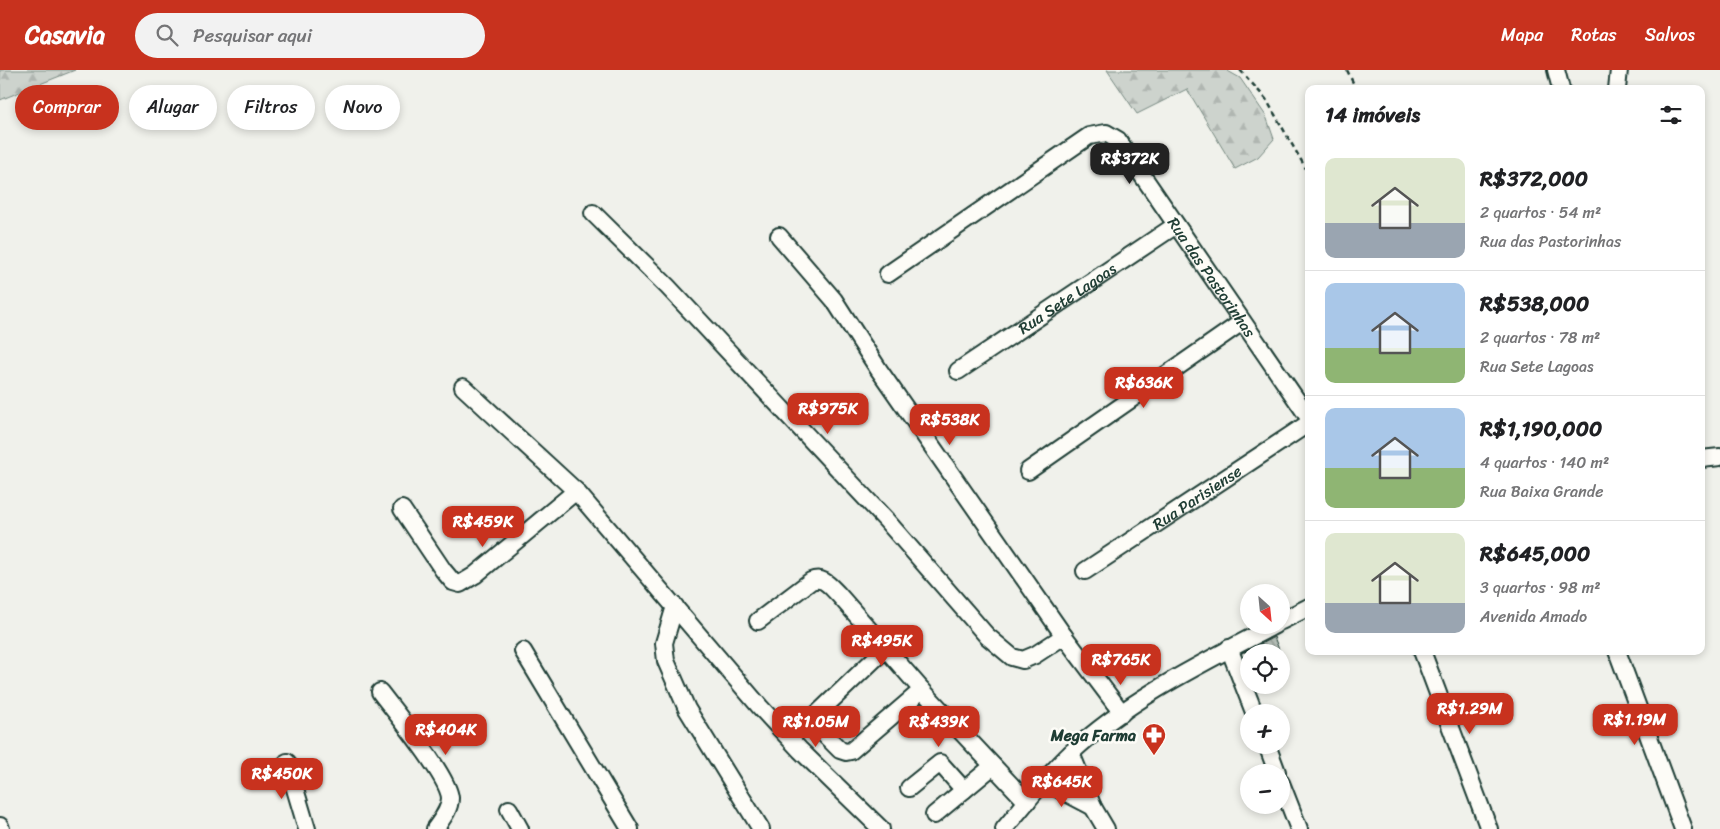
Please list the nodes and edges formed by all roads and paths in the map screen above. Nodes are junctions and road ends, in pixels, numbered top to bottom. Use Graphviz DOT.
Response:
graph roads {
  1 [pos="1240,70"];
  2 [pos="1347,70"];
  3 [pos="1556,70"];
  4 [pos="1619,70"];
  5 [pos="1354,85"];
  6 [pos="1560,85"];
  7 [pos="1617,85"];
  8 [pos="1305,167"];
  9 [pos="593,213"];
  10 [pos="1176,225"];
  11 [pos="778,236"];
  12 [pos="888,274"];
  13 [pos="1242,322"];
  14 [pos="958,371"];
  15 [pos="463,387"];
  16 [pos="1305,412"];
  17 [pos="1305,426"];
  18 [pos="1720,457"];
  19 [pos="1705,459"];
  20 [pos="1028,471"];
  21 [pos="576,491"];
  22 [pos="402,509"];
  23 [pos="1085,571"];
  24 [pos="675,606"];
  25 [pos="1305,609"];
  26 [pos="1290,617"];
  27 [pos="758,621"];
  28 [pos="1257,634"];
  29 [pos="1064,636"];
  30 [pos="886,648"];
  31 [pos="1230,648"];
  32 [pos="523,651"];
  33 [pos="1424,655"];
  34 [pos="1618,655"];
  35 [pos="922,690"];
  36 [pos="380,692"];
  37 [pos="1251,704"];
  38 [pos="1122,713"];
  39 [pos="1071,753"];
  40 [pos="287,762"];
  41 [pos="993,766"];
  42 [pos="1045,782"];
  43 [pos="909,788"];
  44 [pos="964,790"];
  45 [pos="1027,802"];
  46 [pos="1290,806"];
  47 [pos="1092,807"];
  48 [pos="508,809"];
  49 [pos="934,815"];
  50 [pos="307,829"];
  51 [pos="435,829"];
  52 [pos="520,829"];
  53 [pos="630,829"];
  54 [pos="761,829"];
  55 [pos="881,829"];
  56 [pos="1004,829"];
  57 [pos="1106,829"];
  58 [pos="1299,829"];
  59 [pos="1489,829"];
  60 [pos="1683,829"];
  1 -- 8 [label="path"];
  2 -- 5 [label="path"];
  3 -- 6 [label="street"];
  4 -- 7 [label="street"];
  9 -- 29 [label="street"];
  10 -- 12 [label="street, Rua das Pastorinhas"];
  10 -- 13 [label="street, Rua das Pastorinhas"];
  10 -- 14 [label="street, Rua Sete Lagoas"];
  11 -- 29 [label="street"];
  13 -- 16 [label="street, Rua das Pastorinhas"];
  13 -- 20 [label="street"];
  15 -- 21 [label="street"];
  17 -- 23 [label="street, Rua Parisiense"];
  18 -- 19 [label="street"];
  21 -- 22 [label="street"];
  21 -- 24 [label="street"];
  24 -- 54 [label="street"];
  24 -- 55 [label="street"];
  25 -- 26 [label="street"];
  27 -- 30 [label="street"];
  28 -- 31 [label="street"];
  29 -- 38 [label="street"];
  30 -- 35 [label="street"];
  30 -- 35 [label="street"];
  31 -- 37 [label="street"];
  31 -- 38 [label="street"];
  32 -- 53 [label="street"];
  33 -- 59 [label="street"];
  34 -- 60 [label="street"];
  35 -- 41 [label="street"];
  36 -- 51 [label="street"];
  38 -- 39 [label="street"];
  39 -- 42 [label="street"];
  39 -- 47 [label="street"];
  40 -- 50 [label="street"];
  41 -- 44 [label="street"];
  41 -- 45 [label="street"];
  42 -- 45 [label="street"];
  42 -- 47 [label="street"];
  43 -- 44 [label="street"];
  44 -- 49 [label="street"];
  45 -- 56 [label="street"];
  46 -- 58 [label="street"];
  47 -- 57 [label="street"];
  48 -- 52 [label="street"];
}
